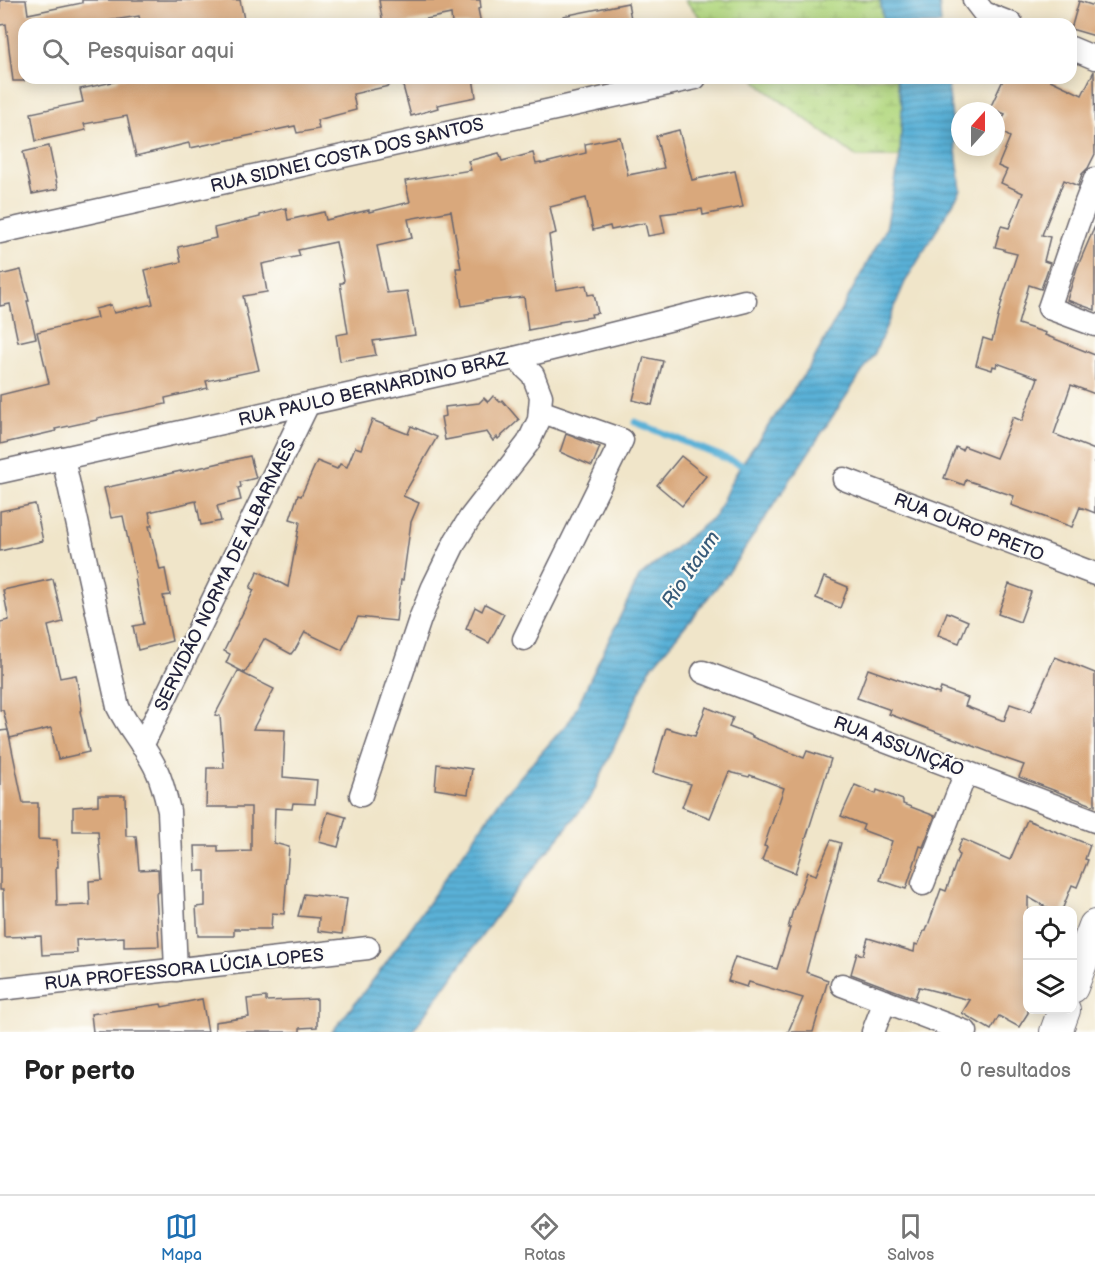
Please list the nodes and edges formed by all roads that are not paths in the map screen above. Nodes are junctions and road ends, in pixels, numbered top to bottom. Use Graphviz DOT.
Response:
graph roads {
  1 [pos="979,6"];
  2 [pos="1001,18"];
  3 [pos="1077,50"];
  4 [pos="1095,58"];
  5 [pos="668,84"];
  6 [pos="1095,179"];
  7 [pos="0,232"];
  8 [pos="745,301"];
  9 [pos="1095,325"];
  10 [pos="515,357"];
  11 [pos="308,404"];
  12 [pos="540,411"];
  13 [pos="63,458"];
  14 [pos="0,472"];
  15 [pos="844,479"];
  16 [pos="1095,574"];
  17 [pos="524,639"];
  18 [pos="703,672"];
  19 [pos="142,746"];
  20 [pos="966,772"];
  21 [pos="361,795"];
  22 [pos="1095,821"];
  23 [pos="923,884"];
  24 [pos="1095,926"];
  25 [pos="368,948"];
  26 [pos="176,970"];
  27 [pos="1077,974"];
  28 [pos="842,985"];
  29 [pos="0,989"];
  30 [pos="885,1002"];
  31 [pos="1063,1014"];
  32 [pos="873,1032"];
  33 [pos="966,1032"];
  34 [pos="1056,1032"];
  1 -- 2 [label="street"];
  3 -- 4 [label="street"];
  5 -- 7 [label="street, RUA SIDNEI COSTA DOS SANTOS"];
  6 -- 9 [label="street"];
  8 -- 10 [label="street, RUA PAULO BERNARDINO BRAZ"];
  10 -- 11 [label="street, RUA PAULO BERNARDINO BRAZ"];
  10 -- 12 [label="street"];
  11 -- 13 [label="street, RUA PAULO BERNARDINO BRAZ"];
  11 -- 19 [label="street, SERVIDÃO NORMA DE ALBARNAES"];
  12 -- 17 [label="street"];
  12 -- 21 [label="street"];
  13 -- 14 [label="street, RUA PAULO BERNARDINO BRAZ"];
  13 -- 19 [label="street"];
  15 -- 16 [label="street, RUA OURO PRETO"];
  18 -- 20 [label="street, RUA ASSUNÇÃO"];
  19 -- 26 [label="street"];
  20 -- 22 [label="street, RUA ASSUNÇÃO"];
  20 -- 23 [label="street"];
  24 -- 27 [label="main road"];
  25 -- 26 [label="street, RUA PROFESSORA LÚCIA LOPES"];
  26 -- 29 [label="street, RUA PROFESSORA LÚCIA LOPES"];
  28 -- 30 [label="street"];
  30 -- 32 [label="street"];
  30 -- 33 [label="street"];
  31 -- 34 [label="main road"];
}
